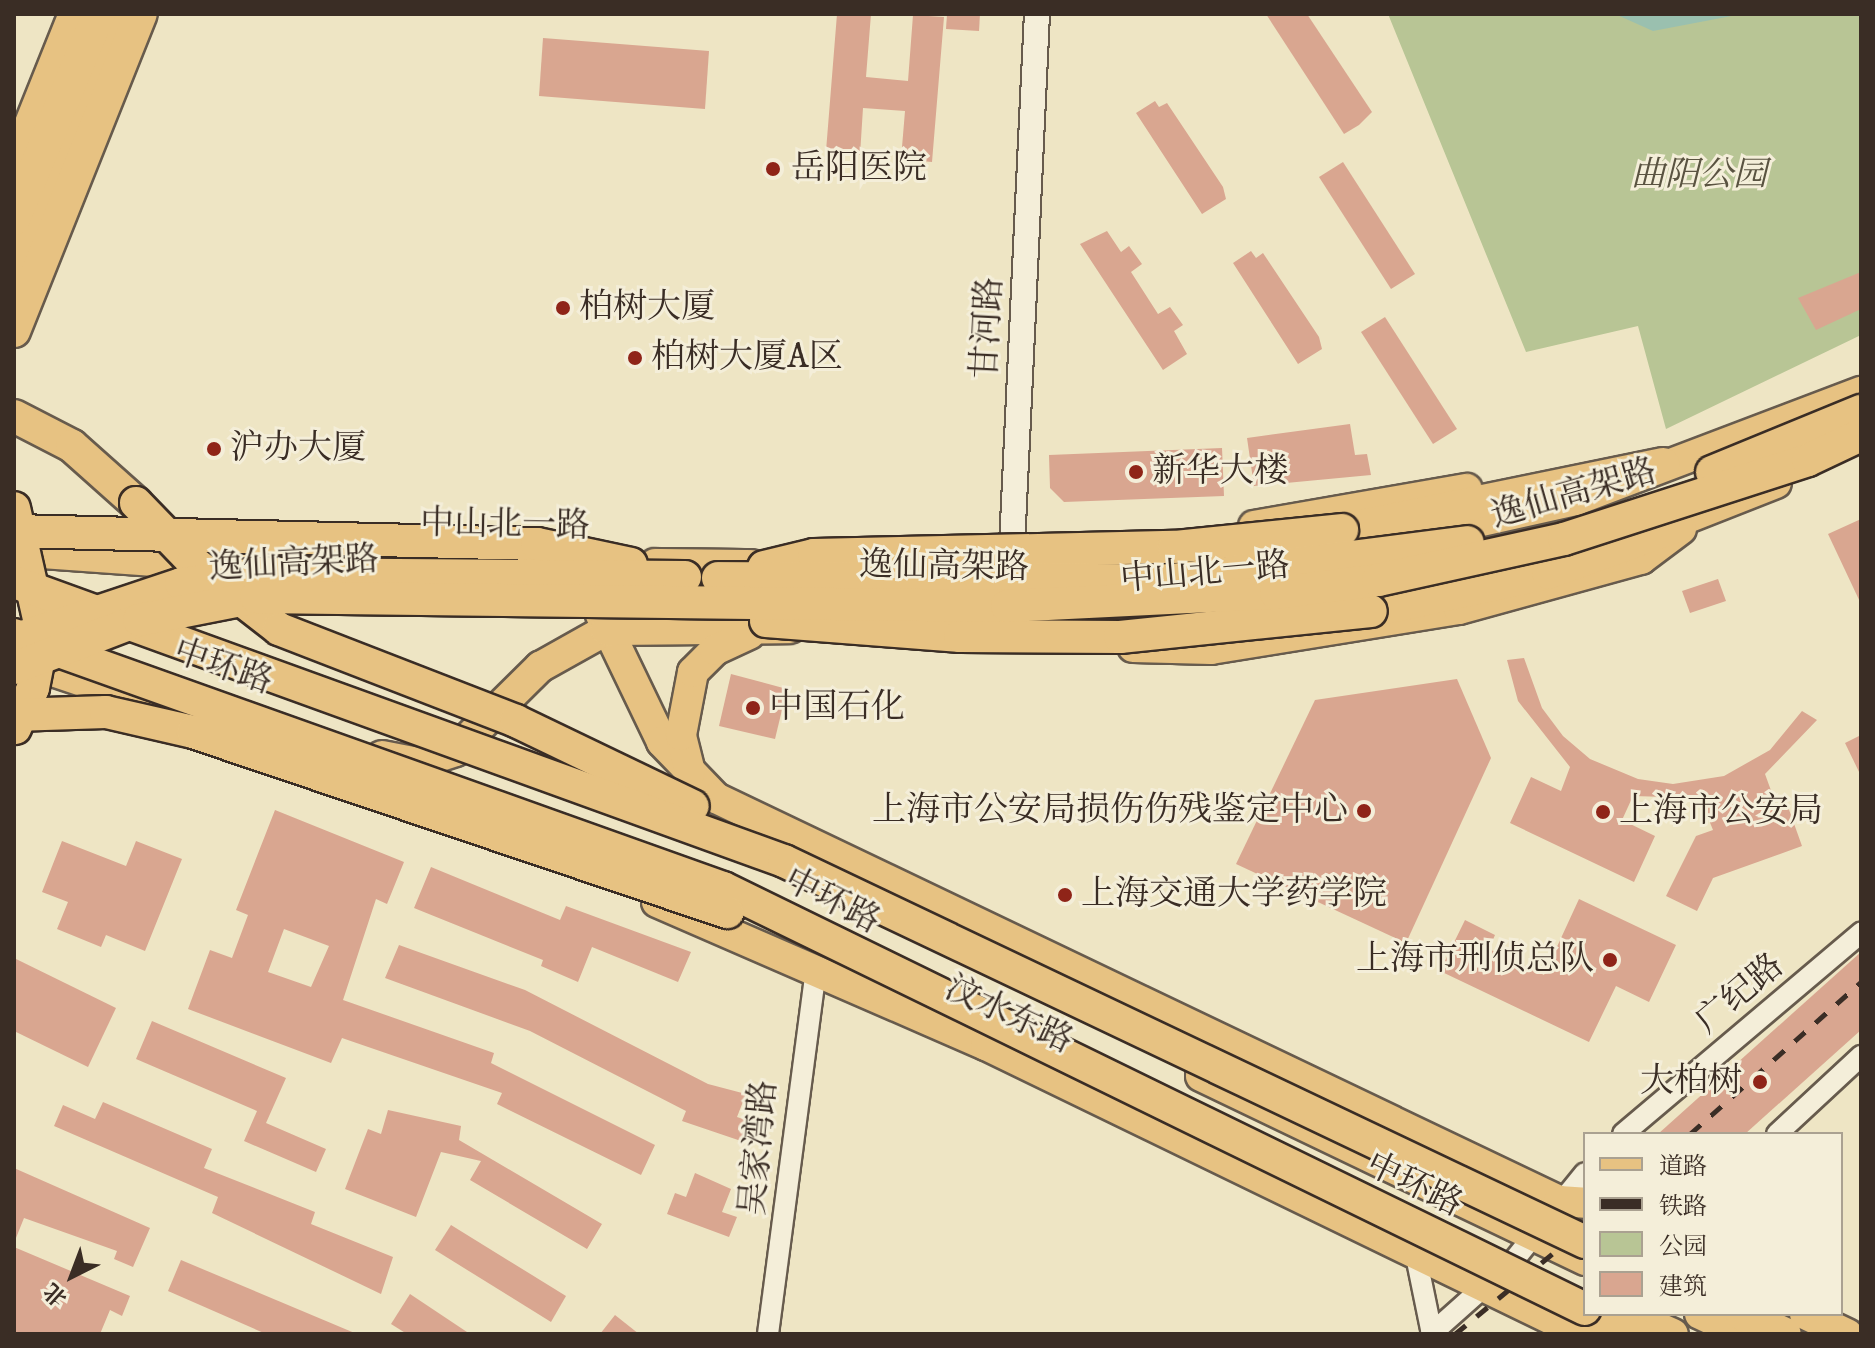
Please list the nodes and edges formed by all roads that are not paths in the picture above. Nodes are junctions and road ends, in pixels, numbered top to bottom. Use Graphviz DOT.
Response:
graph roads {
  1 [pos="74,14"];
  2 [pos="99,14"];
  3 [pos="122,14"];
  4 [pos="141,14"];
  5 [pos="1037,14"];
  6 [pos="14,163"];
  7 [pos="14,219"];
  8 [pos="16,270"];
  9 [pos="14,331"];
  10 [pos="1861,392"];
  11 [pos="1861,411"];
  12 [pos="14,416"];
  13 [pos="1861,435"];
  14 [pos="1861,446"];
  15 [pos="1663,464"];
  16 [pos="14,508"];
  17 [pos="14,518"];
  18 [pos="1685,523"];
  19 [pos="14,531"];
  20 [pos="163,532"];
  21 [pos="14,550"];
  22 [pos="1012,554"];
  23 [pos="319,561"];
  24 [pos="250,562"];
  25 [pos="206,565"];
  26 [pos="612,565"];
  27 [pos="565,566"];
  28 [pos="14,568"];
  29 [pos="685,577"];
  30 [pos="718,578"];
  31 [pos="149,580"];
  32 [pos="588,586"];
  33 [pos="22,591"];
  34 [pos="552,602"];
  35 [pos="217,603"];
  36 [pos="14,626"];
  37 [pos="767,628"];
  38 [pos="606,630"];
  39 [pos="1016,635"];
  40 [pos="14,638"];
  41 [pos="540,667"];
  42 [pos="15,682"];
  43 [pos="14,729"];
  44 [pos="335,739"];
  45 [pos="273,746"];
  46 [pos="419,763"];
  47 [pos="694,780"];
  48 [pos="393,789"];
  49 [pos="928,925"];
  50 [pos="1861,933"];
  51 [pos="849,953"];
  52 [pos="816,968"];
  53 [pos="1165,1013"];
  54 [pos="1861,1056"];
  55 [pos="1209,1080"];
  56 [pos="1625,1132"];
  57 [pos="1779,1132"];
  58 [pos="1583,1177"];
  59 [pos="1572,1202"];
  60 [pos="1534,1236"];
  61 [pos="1583,1241"];
  62 [pos="1416,1256"];
  63 [pos="1583,1259"];
  64 [pos="1514,1260"];
  65 [pos="1484,1289"];
  66 [pos="1583,1293"];
  67 [pos="1583,1308"];
  68 [pos="1599,1316"];
  69 [pos="1632,1316"];
  70 [pos="1704,1316"];
  71 [pos="1746,1316"];
  72 [pos="1809,1316"];
  73 [pos="768,1334"];
  74 [pos="1432,1334"];
  75 [pos="1582,1334"];
  76 [pos="1637,1334"];
  77 [pos="1673,1334"];
  78 [pos="1743,1334"];
  79 [pos="1785,1334"];
  80 [pos="1847,1334"];
  1 -- 6 [label="main road"];
  2 -- 7 [label="highway"];
  3 -- 8 [label="main road"];
  4 -- 9 [label="highway"];
  5 -- 22 [label="street, 甘河路"];
  10 -- 15 [label="main road"];
  11 -- 30 [label="highway, 逸仙高架路, bridge"];
  12 -- 49 [label="highway, bridge"];
  13 -- 34 [label="highway, 逸仙高架路, bridge"];
  14 -- 18 [label="main road, 中山北一路"];
  15 -- 22 [label="main road"];
  15 -- 30 [label="highway, bridge"];
  16 -- 33 [label="highway, bridge"];
  17 -- 20 [label="main road"];
  18 -- 34 [label="highway, bridge"];
  18 -- 39 [label="main road, 中山北一路"];
  19 -- 29 [label="highway, bridge"];
  20 -- 23 [label="main road"];
  20 -- 24 [label="main road"];
  21 -- 25 [label="main road, 中山北一路"];
  21 -- 33 [label="highway, bridge"];
  22 -- 26 [label="main road, 中山北一路"];
  22 -- 39 [label="street, 甘河路"];
  23 -- 24 [label="main road, 中山北一路"];
  23 -- 27 [label="main road, 中山北一路"];
  24 -- 25 [label="main road, 中山北一路"];
  25 -- 31 [label="main road, 中山北一路"];
  26 -- 27 [label="main road, 中山北一路"];
  26 -- 32 [label="main road, 中山北一路"];
  27 -- 32 [label="main road, 汶水东路"];
  28 -- 31 [label="main road, 中山北一路"];
  29 -- 30 [label="highway, 逸仙高架路"];
  29 -- 40 [label="highway, 逸仙高架路, bridge"];
  31 -- 35 [label="main road, 中山北一路"];
  32 -- 34 [label="main road, 中山北一路"];
  32 -- 38 [label="main road, 汶水东路"];
  33 -- 35 [label="main road"];
  33 -- 43 [label="highway, bridge"];
  33 -- 49 [label="highway, 中环路, bridge"];
  34 -- 35 [label="main road, 中山北一路"];
  34 -- 38 [label="main road"];
  34 -- 42 [label="highway, 逸仙高架路, bridge"];
  36 -- 44 [label="main road"];
  37 -- 38 [label="main road"];
  37 -- 39 [label="main road"];
  37 -- 47 [label="main road"];
  38 -- 41 [label="main road"];
  38 -- 47 [label="main road, 汶水东路"];
  40 -- 51 [label="highway, 中环路, bridge"];
  41 -- 44 [label="main road"];
  41 -- 46 [label="main road"];
  42 -- 45 [label="main road, 汶水东路"];
  42 -- 51 [label="highway, bridge"];
  44 -- 46 [label="main road"];
  45 -- 46 [label="main road"];
  45 -- 48 [label="main road, 汶水东路"];
  47 -- 53 [label="main road, 汶水东路"];
  47 -- 55 [label="main road, 汶水东路"];
  48 -- 52 [label="main road, 汶水东路"];
  48 -- 64 [label="main road, 汶水东路"];
  49 -- 61 [label="highway, 中环路, bridge"];
  50 -- 56 [label="street, 广纪路"];
  51 -- 67 [label="highway, 中环路, bridge"];
  52 -- 62 [label="main road, 汶水东路"];
  52 -- 73 [label="street, 吴家湾路"];
  53 -- 55 [label="main road"];
  53 -- 59 [label="main road, 汶水东路"];
  54 -- 57 [label="street"];
  55 -- 60 [label="main road, 汶水东路"];
  58 -- 59 [label="street"];
  59 -- 60 [label="street"];
  60 -- 63 [label="main road, 汶水东路"];
  60 -- 64 [label="street"];
  62 -- 65 [label="main road, 汶水东路"];
  62 -- 74 [label="street"];
  64 -- 65 [label="street"];
  64 -- 66 [label="main road, 汶水东路"];
  65 -- 74 [label="street"];
  65 -- 75 [label="main road, 汶水东路"];
  68 -- 76 [label="highway"];
  69 -- 77 [label="main road"];
  70 -- 78 [label="main road"];
  71 -- 79 [label="highway"];
  72 -- 80 [label="main road"];
}
